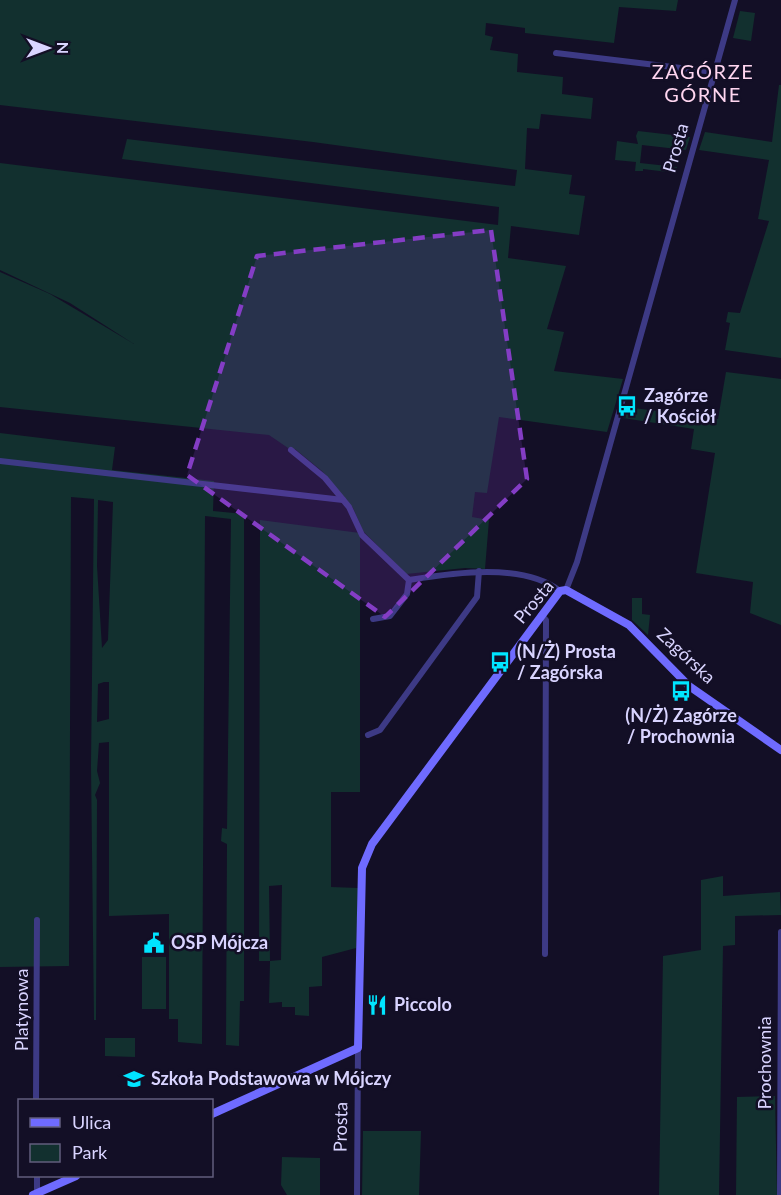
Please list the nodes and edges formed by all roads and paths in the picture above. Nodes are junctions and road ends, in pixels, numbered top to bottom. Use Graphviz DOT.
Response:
graph roads {
  1 [pos="735,0"];
  2 [pos="556,53"];
  3 [pos="714,72"];
  4 [pos="291,450"];
  5 [pos="0,461"];
  6 [pos="343,500"];
  7 [pos="479,571"];
  8 [pos="409,580"];
  9 [pos="563,590"];
  10 [pos="541,615"];
  11 [pos="373,619"];
  12 [pos="368,735"];
  13 [pos="781,750"];
  14 [pos="37,920"];
  15 [pos="781,932"];
  16 [pos="545,954"];
  17 [pos="358,1048"];
  18 [pos="36,1099"];
  19 [pos="213,1114"];
  20 [pos="37,1177"];
  21 [pos="74,1177"];
  22 [pos="35,1194"];
  23 [pos="357,1195"];
  24 [pos="780,1195"];
  1 -- 3 [label="street, Prosta"];
  2 -- 3 [label="street"];
  3 -- 9 [label="street, Prosta"];
  4 -- 6 [label="street"];
  5 -- 6 [label="street"];
  6 -- 8 [label="street"];
  7 -- 8 [label="street"];
  7 -- 9 [label="street"];
  7 -- 12 [label="street"];
  8 -- 11 [label="street"];
  9 -- 10 [label="street, Prosta"];
  9 -- 13 [label="street, Zagórska"];
  10 -- 16 [label="street"];
  10 -- 17 [label="street, Prosta"];
  14 -- 18 [label="street, Platynowa"];
  15 -- 24 [label="street, Prochownia"];
  17 -- 19 [label="street"];
  17 -- 23 [label="street, Prosta"];
  20 -- 22 [label="street"];
  21 -- 22 [label="street"];
}
